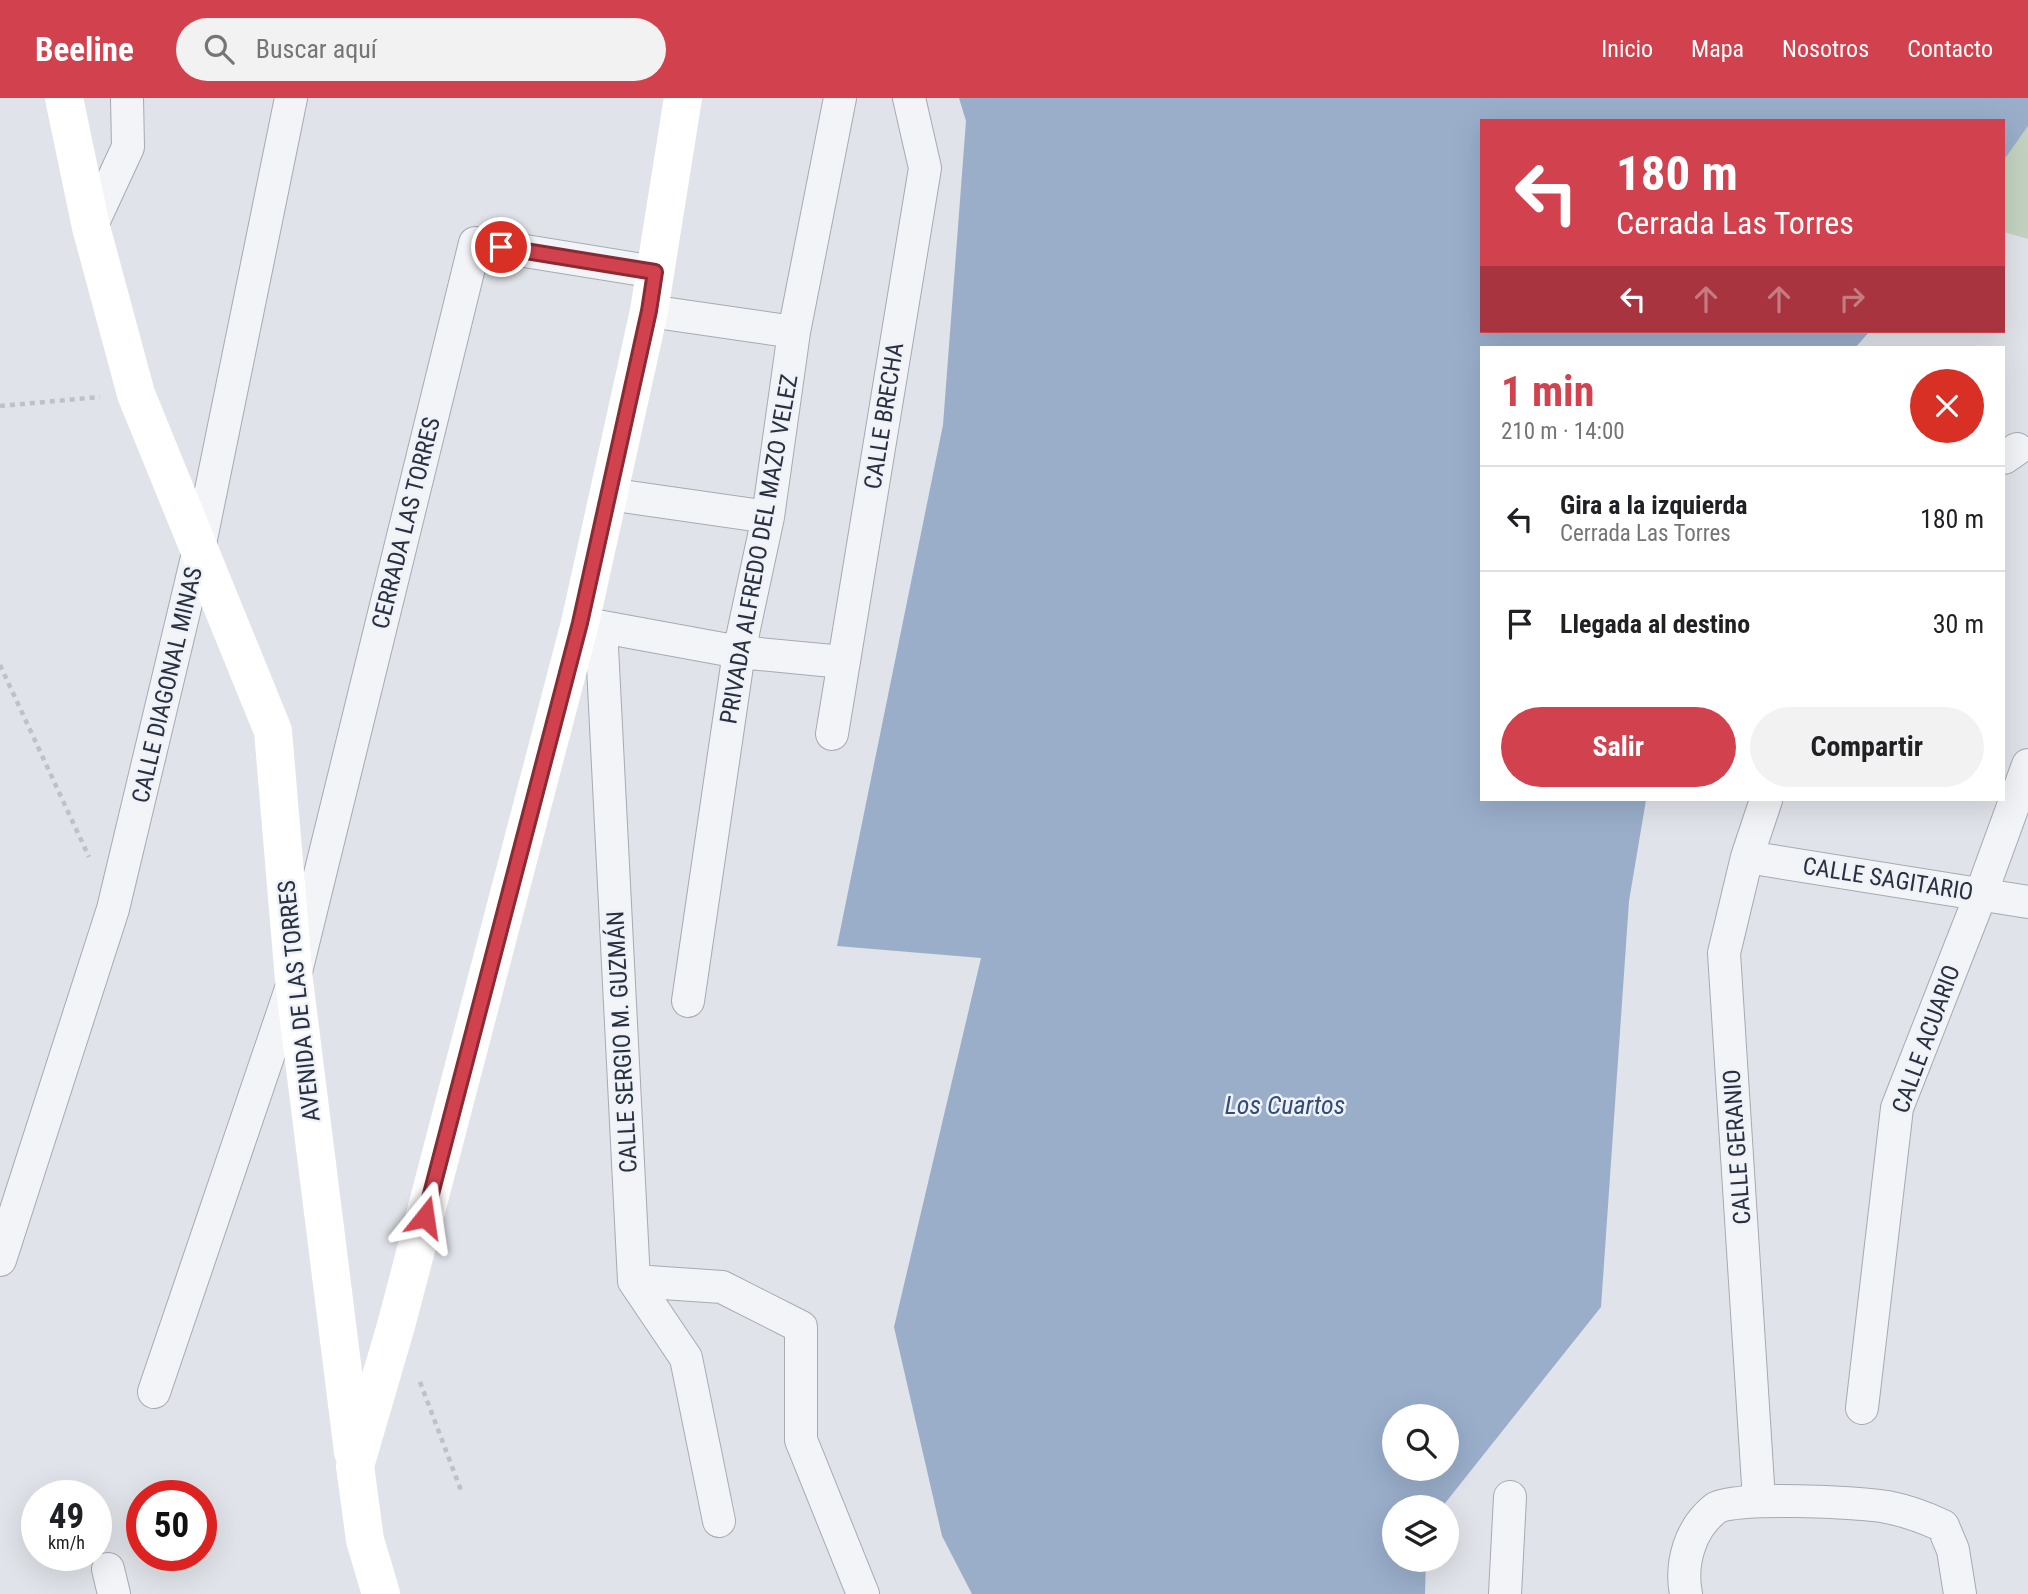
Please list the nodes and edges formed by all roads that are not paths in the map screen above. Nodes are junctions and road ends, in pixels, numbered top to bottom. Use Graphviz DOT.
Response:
graph roads {
  1 [pos="64,98"];
  2 [pos="127,98"];
  3 [pos="291,98"];
  4 [pos="683,98"];
  5 [pos="840,98"];
  6 [pos="909,98"];
  7 [pos="91,227"];
  8 [pos="655,272"];
  9 [pos="649,311"];
  10 [pos="794,332"];
  11 [pos="608,494"];
  12 [pos="768,517"];
  13 [pos="200,549"];
  14 [pos="591,625"];
  15 [pos="739,652"];
  16 [pos="843,662"];
  17 [pos="832,734"];
  18 [pos="2028,765"];
  19 [pos="1766,801"];
  20 [pos="1747,857"];
  21 [pos="1981,894"];
  22 [pos="2028,902"];
  23 [pos="294,979"];
  24 [pos="688,1001"];
  25 [pos="0,1260"];
  26 [pos="634,1280"];
  27 [pos="154,1392"];
  28 [pos="1862,1408"];
  29 [pos="355,1466"];
  30 [pos="1510,1497"];
  31 [pos="1759,1500"];
  32 [pos="719,1521"];
  33 [pos="1684,1586"];
  34 [pos="381,1594"];
  35 [pos="863,1594"];
  36 [pos="1506,1594"];
  37 [pos="1960,1594"];
  1 -- 7 [label="main road, AVENIDA DE LAS TORRES"];
  2 -- 7 [label="street"];
  3 -- 13 [label="street, CALLE DIAGONAL MINAS"];
  4 -- 8 [label="main road"];
  5 -- 10 [label="street, PRIVADA ALFREDO DEL MAZO VELEZ"];
  6 -- 16 [label="street, CALLE BRECHA"];
  7 -- 13 [label="main road, AVENIDA DE LAS TORRES"];
  8 -- 9 [label="main road"];
  8 -- 23 [label="street, CERRADA LAS TORRES"];
  9 -- 10 [label="street"];
  9 -- 11 [label="main road"];
  10 -- 12 [label="street, PRIVADA ALFREDO DEL MAZO VELEZ"];
  11 -- 12 [label="street"];
  11 -- 14 [label="main road"];
  12 -- 15 [label="street, PRIVADA ALFREDO DEL MAZO VELEZ"];
  13 -- 23 [label="main road, AVENIDA DE LAS TORRES"];
  13 -- 25 [label="street, CALLE DIAGONAL MINAS"];
  14 -- 15 [label="street"];
  14 -- 26 [label="street, CALLE SERGIO M. GUZMÁN"];
  14 -- 29 [label="main road"];
  15 -- 16 [label="street"];
  15 -- 24 [label="street, PRIVADA ALFREDO DEL MAZO VELEZ"];
  16 -- 17 [label="street, CALLE BRECHA"];
  18 -- 21 [label="street, CALLE ACUARIO"];
  19 -- 20 [label="street, CALLE GERANIO"];
  20 -- 21 [label="street, CALLE SAGITARIO"];
  20 -- 31 [label="street, CALLE GERANIO"];
  21 -- 22 [label="street, CALLE SAGITARIO"];
  21 -- 28 [label="street, CALLE ACUARIO"];
  23 -- 27 [label="street"];
  23 -- 29 [label="main road, AVENIDA DE LAS TORRES"];
  26 -- 32 [label="street"];
  26 -- 35 [label="street"];
  29 -- 34 [label="main road, AVENIDA DE LAS TORRES"];
  30 -- 36 [label="street"];
  31 -- 33 [label="street"];
  31 -- 37 [label="street"];
}
